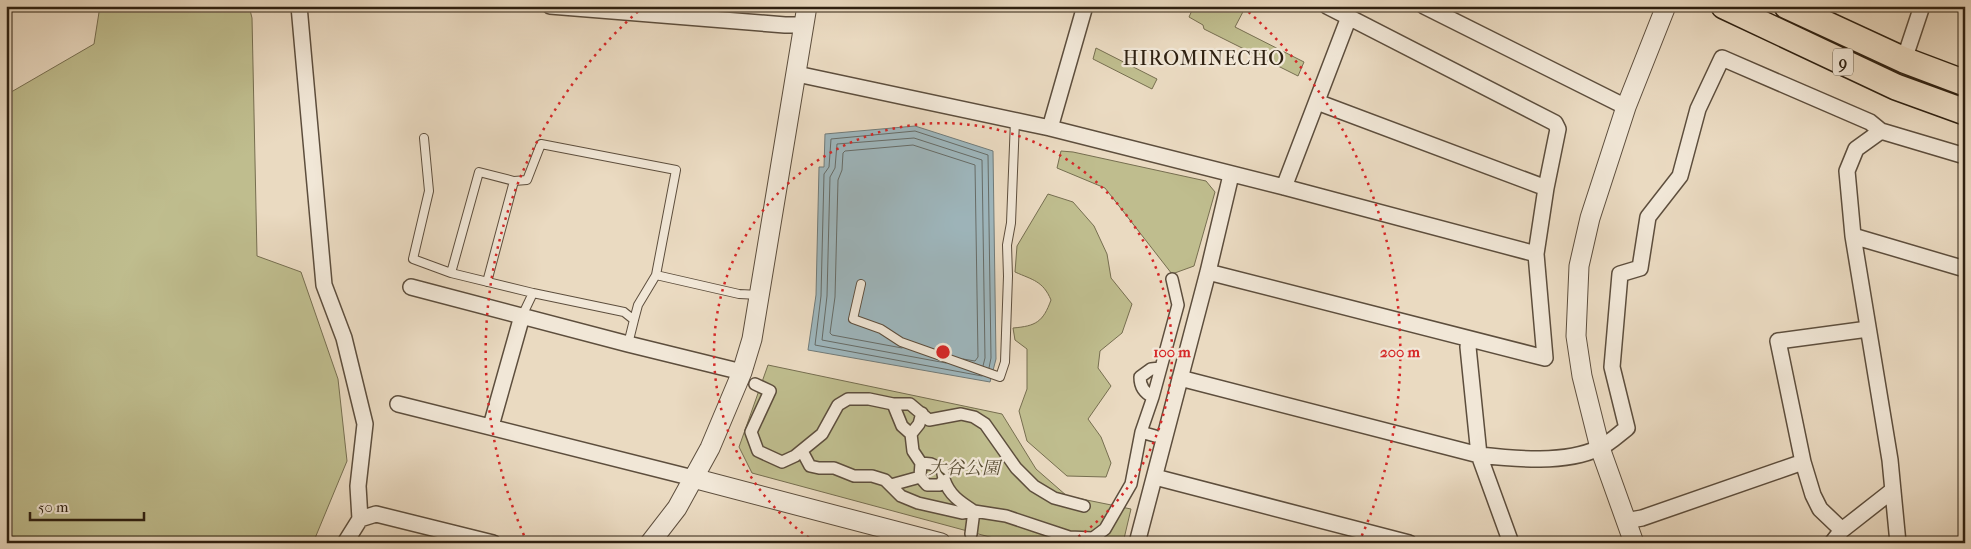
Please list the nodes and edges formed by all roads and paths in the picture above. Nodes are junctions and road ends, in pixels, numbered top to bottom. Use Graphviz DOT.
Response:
graph roads {
  1 [pos="299,6"];
  2 [pos="550,6"];
  3 [pos="807,6"];
  4 [pos="1085,6"];
  5 [pos="1327,6"];
  6 [pos="1424,6"];
  7 [pos="1666,6"];
  8 [pos="1724,6"];
  9 [pos="1787,6"];
  10 [pos="1922,6"];
  11 [pos="591,8"];
  12 [pos="1349,17"];
  13 [pos="804,25"];
  14 [pos="1904,60"];
  15 [pos="797,74"];
  16 [pos="1965,83"];
  17 [pos="1317,102"];
  18 [pos="1626,107"];
  19 [pos="1965,112"];
  20 [pos="1015,120"];
  21 [pos="1050,128"];
  22 [pos="1880,131"];
  23 [pos="424,138"];
  24 [pos="1965,156"];
  25 [pos="1231,174"];
  26 [pos="514,181"];
  27 [pos="1284,187"];
  28 [pos="1546,188"];
  29 [pos="1853,236"];
  30 [pos="1536,254"];
  31 [pos="1965,270"];
  32 [pos="1208,272"];
  33 [pos="452,273"];
  34 [pos="656,276"];
  35 [pos="1172,279"];
  36 [pos="487,282"];
  37 [pos="861,284"];
  38 [pos="410,287"];
  39 [pos="532,293"];
  40 [pos="760,295"];
  41 [pos="522,316"];
  42 [pos="634,320"];
  43 [pos="1868,330"];
  44 [pos="1469,339"];
  45 [pos="628,344"];
  46 [pos="1160,368"];
  47 [pos="749,378"];
  48 [pos="1180,378"];
  49 [pos="1153,397"];
  50 [pos="398,404"];
  51 [pos="893,404"];
  52 [pos="922,413"];
  53 [pos="491,426"];
  54 [pos="1141,432"];
  55 [pos="911,434"];
  56 [pos="1155,436"];
  57 [pos="1600,448"];
  58 [pos="802,451"];
  59 [pos="1479,455"];
  60 [pos="1803,462"];
  61 [pos="921,463"];
  62 [pos="920,477"];
  63 [pos="1155,477"];
  64 [pos="693,478"];
  65 [pos="944,479"];
  66 [pos="891,485"];
  67 [pos="1893,490"];
  68 [pos="1084,506"];
  69 [pos="974,511"];
  70 [pos="360,519"];
  71 [pos="1625,521"];
  72 [pos="1842,530"];
  73 [pos="971,534"];
  74 [pos="345,543"];
  75 [pos="493,543"];
  76 [pos="650,543"];
  77 [pos="941,543"];
  78 [pos="1137,543"];
  79 [pos="1409,543"];
  80 [pos="1511,543"];
  81 [pos="1634,543"];
  82 [pos="1832,543"];
  83 [pos="1898,543"];
  1 -- 70 [label="street"];
  2 -- 11 [label="street"];
  3 -- 13 [label="street"];
  4 -- 21 [label="street"];
  5 -- 12 [label="street"];
  6 -- 18 [label="street"];
  7 -- 18 [label="street"];
  8 -- 19 [label="highway, 9"];
  9 -- 14 [label="highway, 9"];
  10 -- 14 [label="street"];
  11 -- 13 [label="street"];
  12 -- 17 [label="street"];
  12 -- 28 [label="street"];
  13 -- 15 [label="street"];
  14 -- 16 [label="highway, 9"];
  15 -- 20 [label="street"];
  15 -- 40 [label="street"];
  17 -- 27 [label="street"];
  17 -- 28 [label="street"];
  18 -- 57 [label="street"];
  20 -- 21 [label="street"];
  20 -- 37 [label="lane"];
  21 -- 25 [label="street"];
  22 -- 24 [label="street"];
  22 -- 29 [label="street"];
  22 -- 57 [label="street"];
  23 -- 33 [label="lane"];
  25 -- 27 [label="street"];
  25 -- 32 [label="street"];
  26 -- 33 [label="lane"];
  26 -- 34 [label="lane"];
  26 -- 36 [label="lane"];
  27 -- 30 [label="street"];
  28 -- 30 [label="street"];
  29 -- 31 [label="street"];
  29 -- 43 [label="street"];
  30 -- 44 [label="street"];
  32 -- 44 [label="street"];
  32 -- 48 [label="street"];
  33 -- 36 [label="lane"];
  34 -- 40 [label="lane"];
  34 -- 42 [label="lane"];
  35 -- 46 [label="street"];
  36 -- 39 [label="lane"];
  38 -- 41 [label="street"];
  39 -- 41 [label="lane"];
  39 -- 42 [label="lane"];
  40 -- 47 [label="street"];
  41 -- 45 [label="street"];
  41 -- 53 [label="street"];
  42 -- 45 [label="lane"];
  43 -- 60 [label="street"];
  43 -- 67 [label="street"];
  44 -- 59 [label="street"];
  45 -- 47 [label="street"];
  46 -- 49 [label="street"];
  46 -- 49 [label="street"];
  47 -- 58 [label="street"];
  47 -- 64 [label="street"];
  48 -- 59 [label="street"];
  48 -- 63 [label="street"];
  49 -- 54 [label="street"];
  50 -- 53 [label="street"];
  51 -- 52 [label="street"];
  51 -- 55 [label="street"];
  51 -- 58 [label="street"];
  52 -- 55 [label="street"];
  52 -- 68 [label="street"];
  53 -- 64 [label="street"];
  54 -- 56 [label="street"];
  54 -- 69 [label="street"];
  55 -- 61 [label="street"];
  57 -- 59 [label="street"];
  57 -- 71 [label="street"];
  58 -- 66 [label="street"];
  59 -- 80 [label="street"];
  60 -- 71 [label="street"];
  60 -- 72 [label="street"];
  61 -- 62 [label="street"];
  61 -- 65 [label="street"];
  62 -- 65 [label="street"];
  62 -- 66 [label="street"];
  63 -- 78 [label="street"];
  63 -- 79 [label="street"];
  64 -- 76 [label="street"];
  64 -- 77 [label="street"];
  65 -- 69 [label="street"];
  66 -- 69 [label="street"];
  67 -- 72 [label="street"];
  67 -- 83 [label="street"];
  69 -- 73 [label="street"];
  70 -- 74 [label="street"];
  70 -- 75 [label="street"];
  71 -- 81 [label="street"];
  72 -- 82 [label="street"];
}
